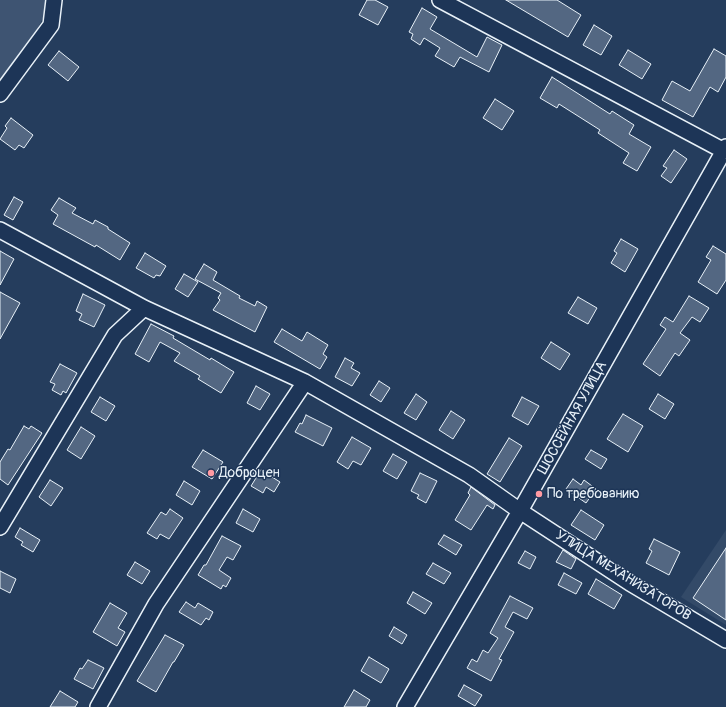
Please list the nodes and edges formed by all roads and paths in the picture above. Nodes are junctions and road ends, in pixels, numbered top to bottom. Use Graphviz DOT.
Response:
graph roads {
  1 [pos="54,0"];
  2 [pos="440,0"];
  3 [pos="0,94"];
  4 [pos="725,149"];
  5 [pos="3,235"];
  6 [pos="144,308"];
  7 [pos="305,382"];
  8 [pos="520,511"];
  9 [pos="0,527"];
  10 [pos="726,640"];
  11 [pos="98,707"];
  12 [pos="405,707"];
  1 -- 3 [label="street"];
  2 -- 4 [label="street"];
  4 -- 8 [label="street, ШОССЕЙНАЯ УЛИЦА"];
  5 -- 6 [label="street, УЛИЦА МЕХАНИЗАТОРОВ"];
  6 -- 7 [label="street, УЛИЦА МЕХАНИЗАТОРОВ"];
  6 -- 9 [label="street"];
  7 -- 8 [label="street, УЛИЦА МЕХАНИЗАТОРОВ"];
  7 -- 11 [label="street"];
  8 -- 10 [label="street, УЛИЦА МЕХАНИЗАТОРОВ"];
  8 -- 12 [label="street, ШОССЕЙНАЯ УЛИЦА"];
}
